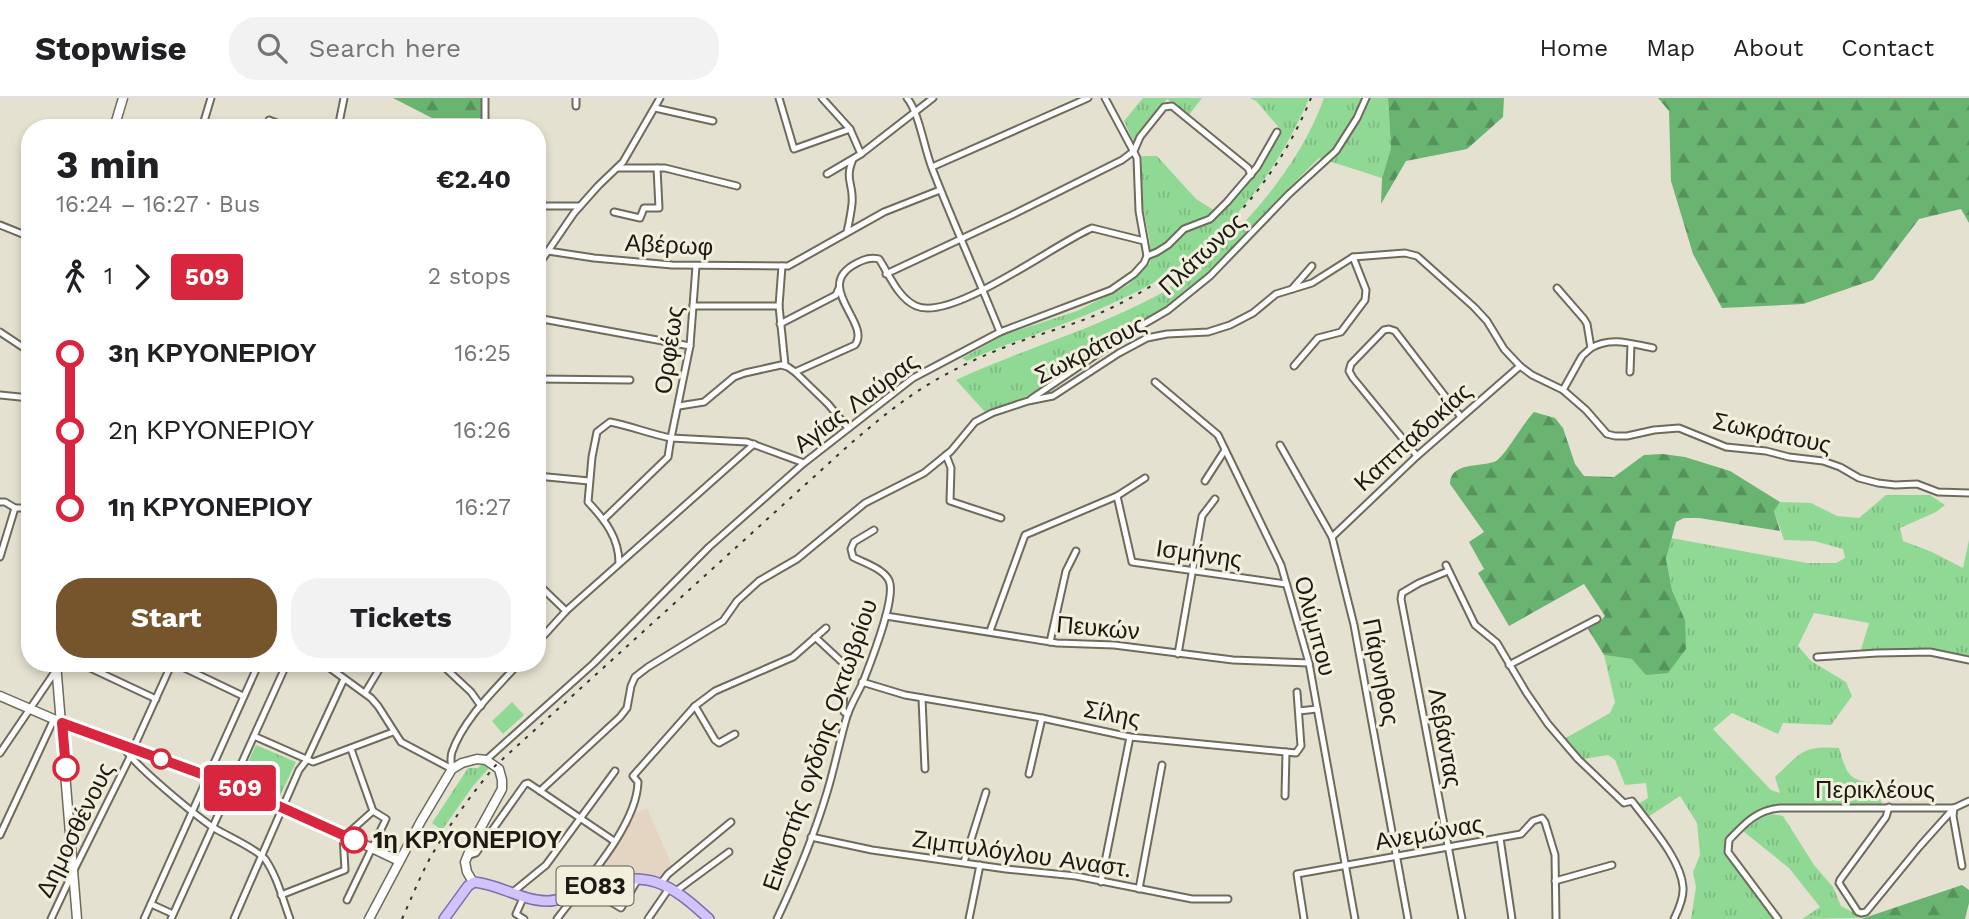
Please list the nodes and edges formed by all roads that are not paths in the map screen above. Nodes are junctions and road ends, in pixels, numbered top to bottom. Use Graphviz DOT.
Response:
graph roads {
  1 [pos="123,98"];
  2 [pos="211,98"];
  3 [pos="344,98"];
  4 [pos="485,98"];
  5 [pos="576,98"];
  6 [pos="660,98"];
  7 [pos="779,98"];
  8 [pos="822,98"];
  9 [pos="906,98"];
  10 [pos="933,98"];
  11 [pos="1087,98"];
  12 [pos="1105,98"];
  13 [pos="1366,98"];
  14 [pos="576,106"];
  15 [pos="655,108"];
  16 [pos="915,111"];
  17 [pos="117,119"];
  18 [pos="205,119"];
  19 [pos="340,119"];
  20 [pos="485,119"];
  21 [pos="713,121"];
  22 [pos="850,129"];
  23 [pos="1277,132"];
  24 [pos="1134,151"];
  25 [pos="861,154"];
  26 [pos="853,159"];
  27 [pos="932,167"];
  28 [pos="617,168"];
  29 [pos="657,168"];
  30 [pos="827,174"];
  31 [pos="1251,175"];
  32 [pos="737,186"];
  33 [pos="940,190"];
  34 [pos="546,206"];
  35 [pos="580,206"];
  36 [pos="614,212"];
  37 [pos="0,225"];
  38 [pos="847,232"];
  39 [pos="21,233"];
  40 [pos="962,239"];
  41 [pos="1144,241"];
  42 [pos="548,251"];
  43 [pos="546,254"];
  44 [pos="1147,256"];
  45 [pos="1353,257"];
  46 [pos="696,266"];
  47 [pos="785,266"];
  48 [pos="1312,266"];
  49 [pos="887,274"];
  50 [pos="840,285"];
  51 [pos="1557,288"];
  52 [pos="983,289"];
  53 [pos="1292,289"];
  54 [pos="693,306"];
  55 [pos="779,306"];
  56 [pos="546,320"];
  57 [pos="780,324"];
  58 [pos="0,332"];
  59 [pos="1000,332"];
  60 [pos="1631,344"];
  61 [pos="21,346"];
  62 [pos="690,346"];
  63 [pos="1591,348"];
  64 [pos="1653,348"];
  65 [pos="785,365"];
  66 [pos="1294,366"];
  67 [pos="1520,366"];
  68 [pos="795,372"];
  69 [pos="1630,372"];
  70 [pos="546,379"];
  71 [pos="630,380"];
  72 [pos="1156,382"];
  73 [pos="1563,390"];
  74 [pos="0,394"];
  75 [pos="21,397"];
  76 [pos="1028,401"];
  77 [pos="679,406"];
  78 [pos="1461,417"];
  79 [pos="848,428"];
  80 [pos="671,438"];
  81 [pos="754,444"];
  82 [pos="1280,445"];
  83 [pos="1225,450"];
  84 [pos="946,455"];
  85 [pos="1417,456"];
  86 [pos="804,463"];
  87 [pos="546,477"];
  88 [pos="1145,478"];
  89 [pos="589,481"];
  90 [pos="1205,481"];
  91 [pos="1969,494"];
  92 [pos="1117,496"];
  93 [pos="1215,499"];
  94 [pos="0,502"];
  95 [pos="15,508"];
  96 [pos="21,508"];
  97 [pos="1001,518"];
  98 [pos="604,519"];
  99 [pos="874,530"];
  100 [pos="1332,537"];
  101 [pos="1076,551"];
  102 [pos="0,557"];
  103 [pos="619,563"];
  104 [pos="1193,571"];
  105 [pos="1286,584"];
  106 [pos="546,592"];
  107 [pos="566,611"];
  108 [pos="886,616"];
  109 [pos="1597,619"];
  110 [pos="827,628"];
  111 [pos="990,631"];
  112 [pos="546,633"];
  113 [pos="816,637"];
  114 [pos="1050,642"];
  115 [pos="1178,654"];
  116 [pos="1817,657"];
  117 [pos="1969,660"];
  118 [pos="1309,663"];
  119 [pos="1509,665"];
  120 [pos="54,672"];
  121 [pos="58,672"];
  122 [pos="99,672"];
  123 [pos="169,672"];
  124 [pos="192,672"];
  125 [pos="255,672"];
  126 [pos="283,672"];
  127 [pos="336,672"];
  128 [pos="378,672"];
  129 [pos="450,672"];
  130 [pos="511,672"];
  131 [pos="344,678"];
  132 [pos="862,682"];
  133 [pos="1297,692"];
  134 [pos="365,693"];
  135 [pos="0,696"];
  136 [pos="243,696"];
  137 [pos="922,698"];
  138 [pos="156,699"];
  139 [pos="481,706"];
  140 [pos="695,706"];
  141 [pos="30,709"];
  142 [pos="1317,709"];
  143 [pos="1299,711"];
  144 [pos="848,714"];
  145 [pos="1042,718"];
  146 [pos="58,721"];
  147 [pos="393,732"];
  148 [pos="736,734"];
  149 [pos="254,736"];
  150 [pos="1130,737"];
  151 [pos="351,749"];
  152 [pos="1286,752"];
  153 [pos="0,753"];
  154 [pos="132,753"];
  155 [pos="486,760"];
  156 [pos="306,761"];
  157 [pos="1162,765"];
  158 [pos="452,769"];
  159 [pos="925,769"];
  160 [pos="615,771"];
  161 [pos="1030,774"];
  162 [pos="209,775"];
  163 [pos="232,785"];
  164 [pos="540,791"];
  165 [pos="986,792"];
  166 [pos="1285,796"];
  167 [pos="1969,802"];
  168 [pos="283,806"];
  169 [pos="1889,807"];
  170 [pos="1954,808"];
  171 [pos="193,811"];
  172 [pos="373,811"];
  173 [pos="580,818"];
  174 [pos="731,822"];
  175 [pos="213,827"];
  176 [pos="0,835"];
  177 [pos="344,835"];
  178 [pos="811,837"];
  179 [pos="1500,838"];
  180 [pos="614,841"];
  181 [pos="1448,847"];
  182 [pos="372,848"];
  183 [pos="729,852"];
  184 [pos="262,856"];
  185 [pos="467,856"];
  186 [pos="1396,857"];
  187 [pos="399,862"];
  188 [pos="964,862"];
  189 [pos="980,865"];
  190 [pos="1612,865"];
  191 [pos="1345,866"];
  192 [pos="1962,866"];
  193 [pos="346,868"];
  194 [pos="74,870"];
  195 [pos="359,874"];
  196 [pos="638,879"];
  197 [pos="1101,881"];
  198 [pos="1555,881"];
  199 [pos="473,882"];
  200 [pos="669,887"];
  201 [pos="592,888"];
  202 [pos="1139,889"];
  203 [pos="513,892"];
  204 [pos="578,892"];
  205 [pos="281,895"];
  206 [pos="524,896"];
  207 [pos="347,900"];
  208 [pos="1228,900"];
  209 [pos="151,904"];
  210 [pos="514,916"];
  211 [pos="172,917"];
  212 [pos="51,919"];
  213 [pos="78,919"];
  214 [pos="144,919"];
  215 [pos="234,919"];
  216 [pos="290,919"];
  217 [pos="369,919"];
  218 [pos="444,919"];
  219 [pos="524,919"];
  220 [pos="557,919"];
  221 [pos="648,919"];
  222 [pos="709,919"];
  223 [pos="777,919"];
  224 [pos="969,919"];
  225 [pos="1304,919"];
  226 [pos="1354,919"];
  227 [pos="1408,919"];
  228 [pos="1462,919"];
  229 [pos="1512,919"];
  230 [pos="1556,919"];
  231 [pos="1674,919"];
  232 [pos="1778,919"];
  1 -- 17 [label="street"];
  2 -- 18 [label="street"];
  3 -- 19 [label="street"];
  4 -- 20 [label="street"];
  5 -- 14 [label="street"];
  6 -- 15 [label="street"];
  7 -- 22 [label="street"];
  8 -- 22 [label="street"];
  9 -- 16 [label="street"];
  10 -- 16 [label="street"];
  11 -- 27 [label="street"];
  12 -- 24 [label="street"];
  13 -- 76 [label="street, Πλάτωνος"];
  15 -- 21 [label="street"];
  15 -- 28 [label="street"];
  16 -- 25 [label="street"];
  16 -- 27 [label="street"];
  22 -- 25 [label="street"];
  23 -- 31 [label="street, Αγίας Λαύρας"];
  24 -- 31 [label="street"];
  24 -- 40 [label="street"];
  24 -- 41 [label="street"];
  25 -- 26 [label="street"];
  26 -- 30 [label="street"];
  26 -- 38 [label="street"];
  27 -- 33 [label="street"];
  28 -- 29 [label="street"];
  28 -- 35 [label="street"];
  29 -- 32 [label="street"];
  29 -- 36 [label="street"];
  31 -- 44 [label="street, Αγίας Λαύρας"];
  33 -- 38 [label="street"];
  33 -- 40 [label="street"];
  34 -- 35 [label="street"];
  35 -- 42 [label="street"];
  37 -- 39 [label="street"];
  38 -- 47 [label="street"];
  40 -- 49 [label="street"];
  40 -- 52 [label="street"];
  41 -- 44 [label="street"];
  41 -- 52 [label="street"];
  42 -- 43 [label="street"];
  42 -- 46 [label="street, Αβέρωφ"];
  44 -- 59 [label="street, Αγίας Λαύρας"];
  45 -- 53 [label="street, Σωκράτους"];
  45 -- 66 [label="street"];
  45 -- 67 [label="street, Σωκράτους"];
  46 -- 47 [label="street, Αβέρωφ"];
  46 -- 54 [label="street, Ορφέως"];
  47 -- 55 [label="street"];
  48 -- 53 [label="street"];
  49 -- 50 [label="street"];
  49 -- 52 [label="street"];
  50 -- 57 [label="street"];
  50 -- 68 [label="street"];
  51 -- 63 [label="street"];
  52 -- 59 [label="street"];
  53 -- 76 [label="street, Σωκράτους"];
  54 -- 55 [label="street"];
  54 -- 62 [label="street, Ορφέως"];
  55 -- 57 [label="street"];
  56 -- 62 [label="street"];
  57 -- 65 [label="street"];
  58 -- 61 [label="street"];
  59 -- 79 [label="street, Αγίας Λαύρας"];
  60 -- 63 [label="street"];
  60 -- 64 [label="street"];
  60 -- 69 [label="street"];
  62 -- 77 [label="street, Ορφέως"];
  63 -- 73 [label="street"];
  65 -- 68 [label="street"];
  65 -- 77 [label="street"];
  67 -- 73 [label="street, Σωκράτους"];
  67 -- 78 [label="street, Καππαδοκίας"];
  68 -- 79 [label="street"];
  70 -- 71 [label="street"];
  72 -- 83 [label="street, Ολύμπου"];
  73 -- 91 [label="street, Σωκράτους"];
  74 -- 75 [label="street"];
  76 -- 84 [label="street, Σωκράτους"];
  77 -- 80 [label="street, Ορφέως"];
  78 -- 85 [label="street, Καππαδοκίας"];
  78 -- 85 [label="street"];
  79 -- 86 [label="street, Αγίας Λαύρας"];
  80 -- 81 [label="street"];
  80 -- 89 [label="street"];
  80 -- 98 [label="street, Ορφέως"];
  81 -- 86 [label="street"];
  81 -- 103 [label="street"];
  82 -- 100 [label="street, Πάρνηθος"];
  83 -- 90 [label="street"];
  83 -- 105 [label="street, Ολύμπου"];
  84 -- 97 [label="street"];
  84 -- 164 [label="street, Σωκράτους"];
  85 -- 100 [label="street, Καππαδοκίας"];
  86 -- 155 [label="street, Αγίας Λαύρας"];
  87 -- 89 [label="street"];
  88 -- 92 [label="street"];
  89 -- 98 [label="street"];
  92 -- 104 [label="street, Ισμήνης"];
  92 -- 111 [label="street"];
  93 -- 104 [label="street"];
  94 -- 95 [label="street"];
  95 -- 96 [label="street"];
  95 -- 102 [label="street"];
  98 -- 103 [label="street"];
  99 -- 108 [label="street, Εικοστής ογδόης Οκτωβρίου"];
  100 -- 186 [label="street, Πάρνηθος"];
  101 -- 114 [label="street"];
  103 -- 107 [label="street"];
  104 -- 105 [label="street, Ισμήνης"];
  104 -- 115 [label="street"];
  105 -- 118 [label="street, Ολύμπου"];
  106 -- 107 [label="street"];
  107 -- 112 [label="street"];
  108 -- 111 [label="street, Πευκών"];
  108 -- 132 [label="street, Εικοστής ογδόης Οκτωβρίου"];
  109 -- 119 [label="street"];
  110 -- 113 [label="street"];
  111 -- 114 [label="street, Πευκών"];
  113 -- 140 [label="street"];
  113 -- 144 [label="street"];
  114 -- 115 [label="street, Πευκών"];
  115 -- 118 [label="street, Πευκών"];
  116 -- 117 [label="street"];
  118 -- 142 [label="street, Ολύμπου"];
  119 -- 181 [label="street, Λεβάντας"];
  119 -- 231 [label="street"];
  120 -- 141 [label="street"];
  121 -- 146 [label="street"];
  122 -- 138 [label="street"];
  123 -- 138 [label="street, Δημοσθένους"];
  124 -- 136 [label="street"];
  125 -- 136 [label="street"];
  126 -- 149 [label="street"];
  127 -- 131 [label="street"];
  128 -- 134 [label="street"];
  129 -- 139 [label="street"];
  130 -- 139 [label="street"];
  131 -- 134 [label="street"];
  131 -- 156 [label="street"];
  132 -- 137 [label="street, Σίλης"];
  132 -- 144 [label="street, Εικοστής ογδόης Οκτωβρίου"];
  133 -- 143 [label="street"];
  134 -- 147 [label="street"];
  135 -- 141 [label="street"];
  136 -- 162 [label="street"];
  137 -- 145 [label="street, Σίλης"];
  137 -- 159 [label="street"];
  138 -- 154 [label="street, Δημοσθένους"];
  139 -- 158 [label="street"];
  140 -- 148 [label="street"];
  140 -- 180 [label="street"];
  141 -- 146 [label="street"];
  141 -- 153 [label="street"];
  142 -- 143 [label="street"];
  142 -- 191 [label="street, Ολύμπου"];
  143 -- 152 [label="street"];
  144 -- 178 [label="street, Εικοστής ογδόης Οκτωβρίου"];
  145 -- 150 [label="street, Σίλης"];
  145 -- 161 [label="street"];
  146 -- 154 [label="street"];
  146 -- 176 [label="street"];
  146 -- 194 [label="street"];
  147 -- 151 [label="street"];
  147 -- 158 [label="street"];
  149 -- 156 [label="street"];
  149 -- 163 [label="street"];
  150 -- 152 [label="street, Σίλης"];
  150 -- 197 [label="street"];
  151 -- 156 [label="street"];
  151 -- 172 [label="street"];
  152 -- 166 [label="street"];
  154 -- 162 [label="street"];
  154 -- 171 [label="street"];
  154 -- 194 [label="street, Δημοσθένους"];
  155 -- 158 [label="street"];
  155 -- 185 [label="street"];
  156 -- 168 [label="street"];
  157 -- 202 [label="street"];
  158 -- 187 [label="street"];
  160 -- 173 [label="street"];
  162 -- 163 [label="street"];
  162 -- 171 [label="street"];
  163 -- 168 [label="street"];
  163 -- 175 [label="street"];
  164 -- 173 [label="street"];
  164 -- 185 [label="street, Σωκράτους"];
  165 -- 188 [label="street"];
  167 -- 170 [label="street, Περικλέους"];
  168 -- 177 [label="street"];
  168 -- 184 [label="street"];
  169 -- 170 [label="street, Περικλέους"];
  169 -- 170 [label="street"];
  169 -- 232 [label="street, Περικλέους"];
  170 -- 192 [label="street"];
  171 -- 175 [label="street"];
  171 -- 209 [label="street"];
  172 -- 177 [label="street"];
  172 -- 182 [label="street"];
  173 -- 180 [label="street"];
  173 -- 203 [label="street"];
  174 -- 200 [label="street"];
  175 -- 184 [label="street"];
  175 -- 211 [label="street"];
  177 -- 182 [label="street"];
  177 -- 193 [label="street"];
  178 -- 188 [label="street, Ζιμπυλόγλου Αναστ."];
  178 -- 223 [label="street, Εικοστής ογδόης Οκτωβρίου"];
  179 -- 181 [label="street, Ανεμώνας"];
  179 -- 198 [label="street, Ανεμώνας"];
  179 -- 229 [label="street"];
  180 -- 204 [label="street"];
  181 -- 186 [label="street, Ανεμώνας"];
  181 -- 228 [label="street, Λεβάντας"];
  182 -- 187 [label="street"];
  182 -- 195 [label="street"];
  183 -- 200 [label="street"];
  184 -- 205 [label="street"];
  184 -- 215 [label="street"];
  185 -- 199 [label="street"];
  186 -- 191 [label="street, Ανεμώνας"];
  186 -- 227 [label="street, Πάρνηθος"];
  187 -- 217 [label="street"];
  188 -- 189 [label="street, Ζιμπυλόγλου Αναστ."];
  189 -- 197 [label="street, Ζιμπυλόγλου Αναστ."];
  189 -- 224 [label="street"];
  190 -- 198 [label="street"];
  191 -- 225 [label="street, Ανεμώνας"];
  191 -- 226 [label="street, Ολύμπου"];
  193 -- 195 [label="street"];
  193 -- 205 [label="street"];
  194 -- 212 [label="street, Δημοσθένους"];
  194 -- 213 [label="street"];
  195 -- 207 [label="street"];
  196 -- 200 [label="main road, ΕΟ83"];
  196 -- 201 [label="main road, ΕΟ83"];
  196 -- 201 [label="street"];
  197 -- 202 [label="street, Ζιμπυλόγλου Αναστ."];
  198 -- 230 [label="street"];
  199 -- 203 [label="main road, ΕΟ83"];
  199 -- 218 [label="main road"];
  200 -- 221 [label="street"];
  200 -- 222 [label="main road"];
  201 -- 204 [label="main road, ΕΟ83"];
  202 -- 208 [label="street, Ζιμπυλόγλου Αναστ."];
  203 -- 206 [label="main road, ΕΟ83"];
  204 -- 206 [label="main road, ΕΟ83"];
  204 -- 220 [label="street"];
  205 -- 216 [label="street"];
  206 -- 210 [label="street"];
  209 -- 211 [label="street"];
  209 -- 214 [label="street"];
  210 -- 219 [label="street"];
}
